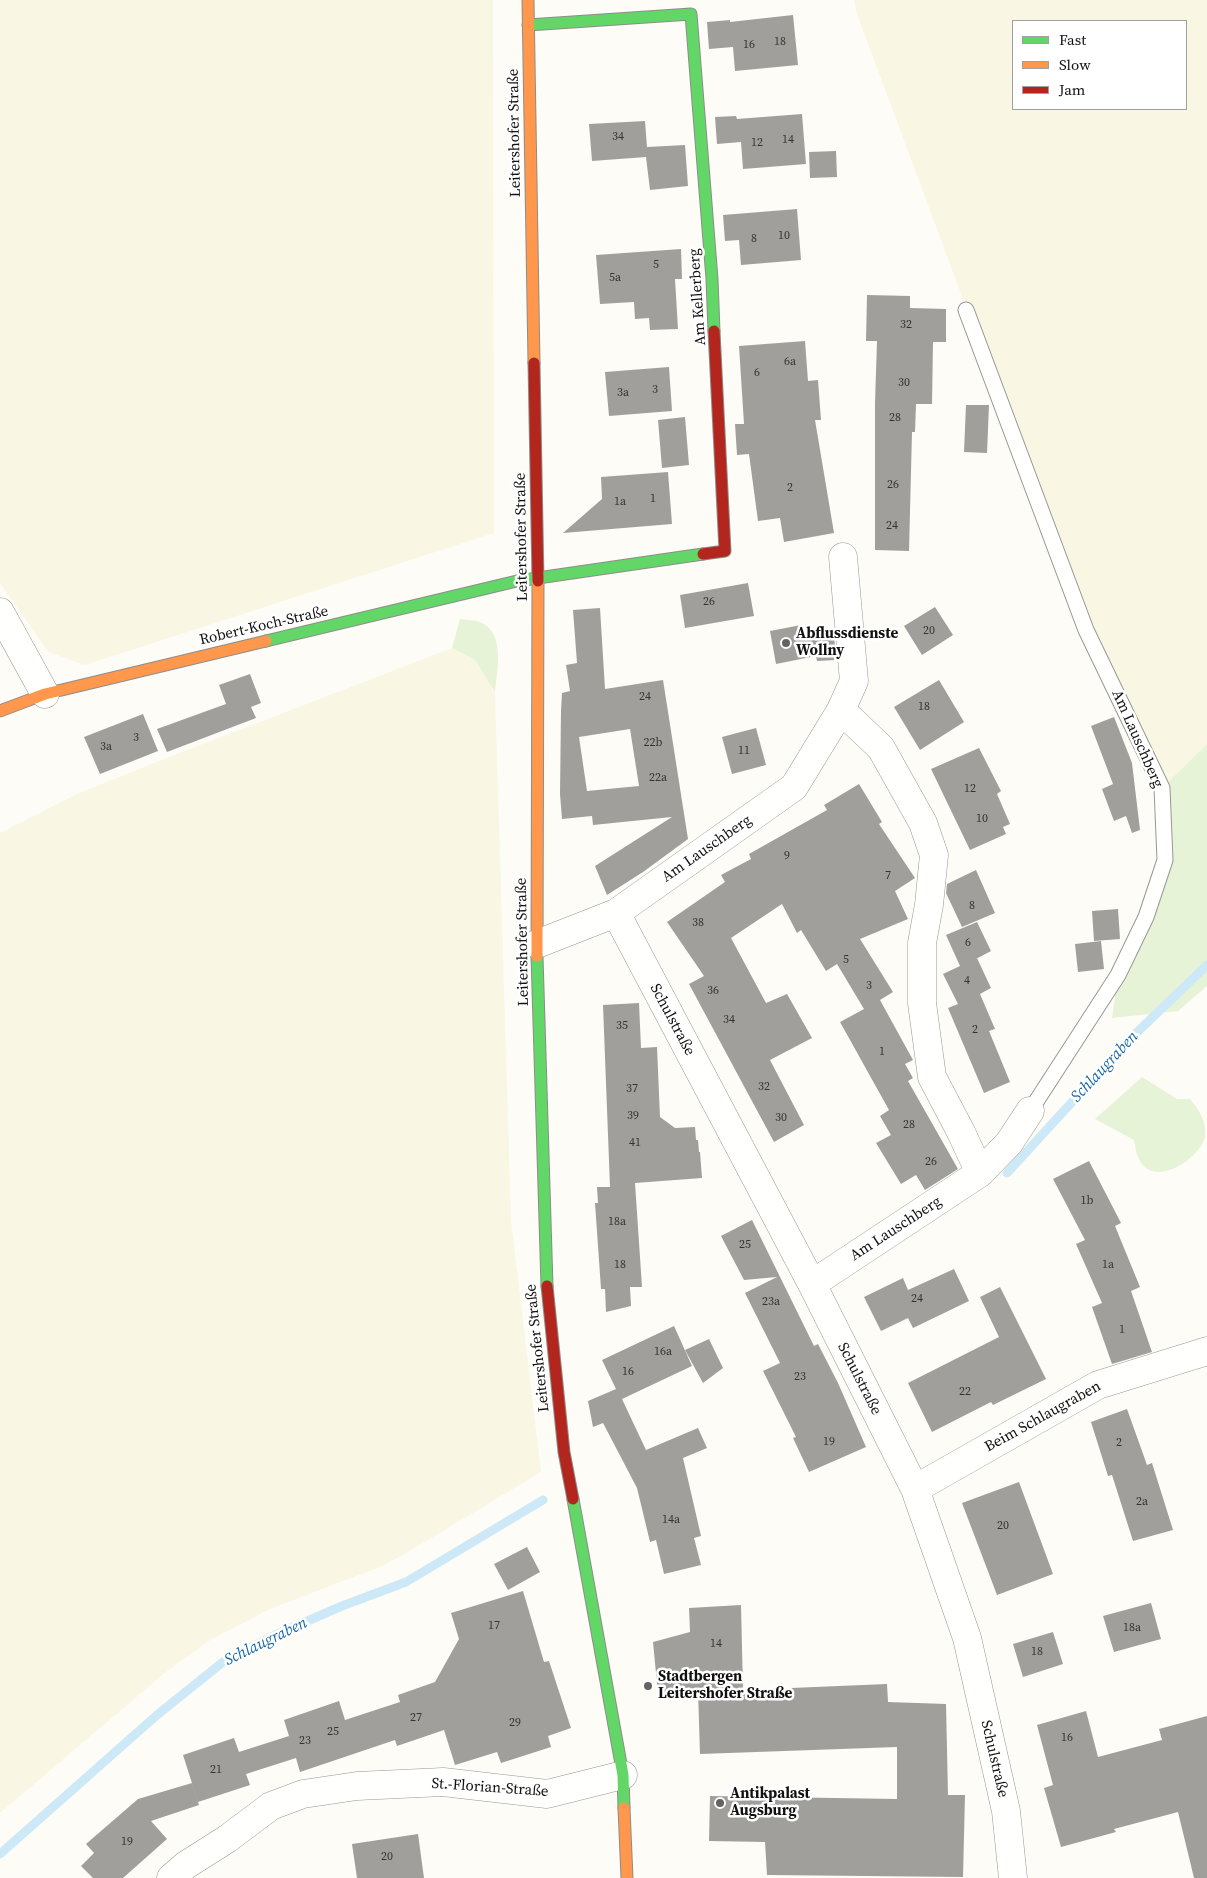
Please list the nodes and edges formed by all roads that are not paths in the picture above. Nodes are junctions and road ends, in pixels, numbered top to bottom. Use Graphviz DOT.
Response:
graph roads {
  1 [pos="528,0"];
  2 [pos="528,24"];
  3 [pos="966,310"];
  4 [pos="844,557"];
  5 [pos="538,577"];
  6 [pos="0,612"];
  7 [pos="45,694"];
  8 [pos="840,710"];
  9 [pos="0,711"];
  10 [pos="616,913"];
  11 [pos="536,944"];
  12 [pos="1030,1110"];
  13 [pos="980,1173"];
  14 [pos="812,1284"];
  15 [pos="1207,1351"];
  16 [pos="915,1489"];
  17 [pos="622,1775"];
  18 [pos="171,1878"];
  19 [pos="627,1878"];
  20 [pos="1013,1878"];
  1 -- 2 [label="street, Leitershofer Straße"];
  2 -- 5 [label="street, Leitershofer Straße"];
  2 -- 5 [label="street, Am Kellerberg"];
  3 -- 12 [label="lane, Am Lauschberg"];
  4 -- 8 [label="street, Am Lauschberg"];
  5 -- 7 [label="street, Robert-Koch-Straße"];
  5 -- 11 [label="street, Leitershofer Straße"];
  6 -- 7 [label="street"];
  7 -- 9 [label="street, Robert-Koch-Straße"];
  8 -- 10 [label="street, Am Lauschberg"];
  8 -- 13 [label="street"];
  10 -- 11 [label="street, Am Lauschberg"];
  10 -- 14 [label="street, Schulstraße"];
  11 -- 17 [label="street, Leitershofer Straße"];
  12 -- 13 [label="street, Am Lauschberg"];
  13 -- 14 [label="street, Am Lauschberg"];
  14 -- 16 [label="street, Schulstraße"];
  15 -- 16 [label="street, Beim Schlaugraben"];
  16 -- 20 [label="street, Schulstraße"];
  17 -- 18 [label="street, St.-Florian-Straße"];
  17 -- 19 [label="street, Leitershofer Straße"];
}
